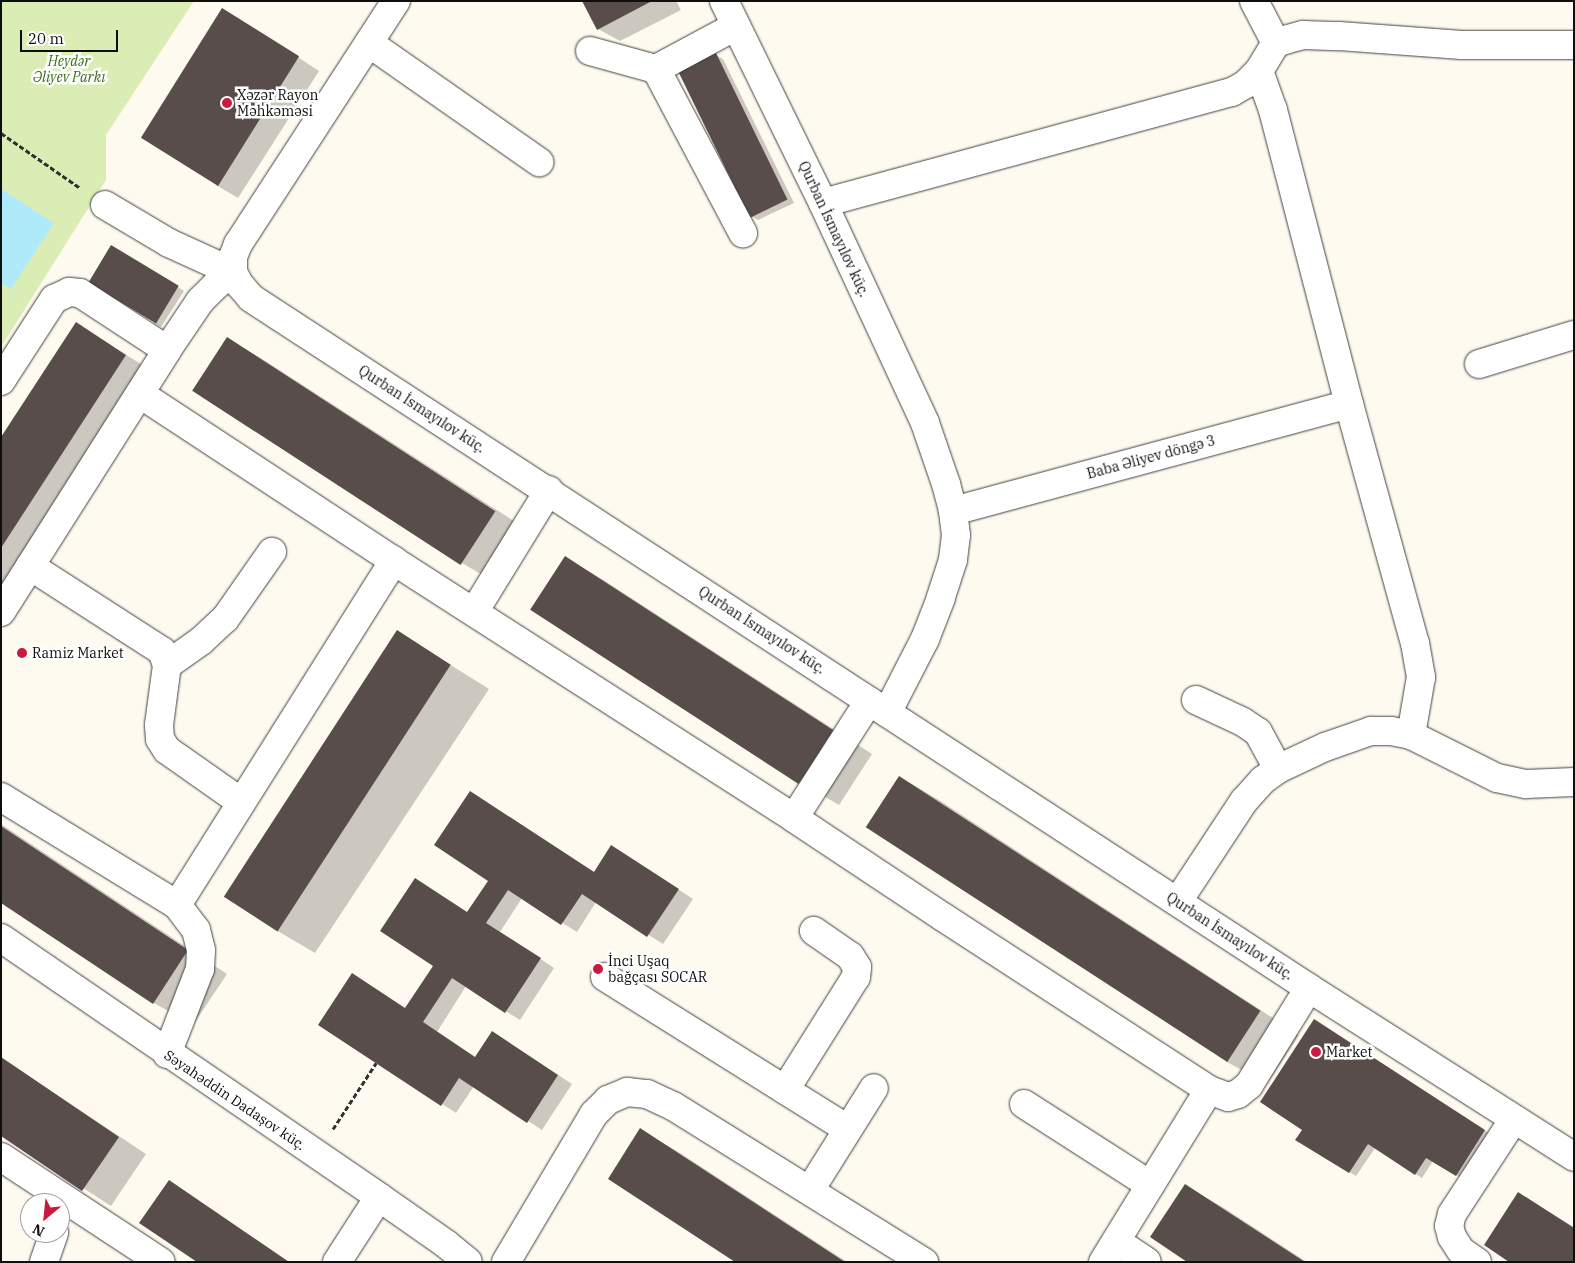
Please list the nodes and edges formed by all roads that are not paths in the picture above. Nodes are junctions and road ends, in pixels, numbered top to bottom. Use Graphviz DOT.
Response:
graph roads {
  1 [pos="396,1"];
  2 [pos="724,1"];
  3 [pos="1254,1"];
  4 [pos="736,26"];
  5 [pos="369,43"];
  6 [pos="1276,43"];
  7 [pos="1574,45"];
  8 [pos="590,50"];
  9 [pos="656,68"];
  10 [pos="1259,71"];
  11 [pos="539,162"];
  12 [pos="823,203"];
  13 [pos="106,206"];
  14 [pos="743,233"];
  15 [pos="233,272"];
  16 [pos="1574,335"];
  17 [pos="167,350"];
  18 [pos="1479,364"];
  19 [pos="1,381"];
  20 [pos="140,394"];
  21 [pos="1349,404"];
  22 [pos="548,490"];
  23 [pos="953,511"];
  24 [pos="272,552"];
  25 [pos="394,561"];
  26 [pos="30,566"];
  27 [pos="1,612"];
  28 [pos="474,612"];
  29 [pos="167,665"];
  30 [pos="1196,700"];
  31 [pos="878,707"];
  32 [pos="1412,735"];
  33 [pos="1278,769"];
  34 [pos="1574,782"];
  35 [pos="1,797"];
  36 [pos="241,802"];
  37 [pos="794,818"];
  38 [pos="1178,901"];
  39 [pos="177,905"];
  40 [pos="814,931"];
  41 [pos="1,938"];
  42 [pos="605,978"];
  43 [pos="1309,988"];
  44 [pos="167,1054"];
  45 [pos="874,1088"];
  46 [pos="785,1090"];
  47 [pos="1209,1090"];
  48 [pos="1024,1104"];
  49 [pos="1514,1119"];
  50 [pos="847,1129"];
  51 [pos="1,1157"];
  52 [pos="1574,1157"];
  53 [pos="1150,1185"];
  54 [pos="810,1190"];
  55 [pos="44,1193"];
  56 [pos="378,1197"];
  57 [pos="70,1214"];
  58 [pos="51,1243"];
  59 [pos="1110,1251"];
  60 [pos="44,1262"];
  61 [pos="161,1262"];
  62 [pos="337,1262"];
  63 [pos="468,1262"];
  64 [pos="506,1262"];
  65 [pos="924,1262"];
  66 [pos="1147,1262"];
  67 [pos="1478,1262"];
  1 -- 5 [label="street"];
  2 -- 4 [label="street, Qurban İsmayılov küç."];
  3 -- 6 [label="street"];
  4 -- 9 [label="street"];
  4 -- 12 [label="street, Qurban İsmayılov küç."];
  5 -- 11 [label="street"];
  5 -- 15 [label="street"];
  6 -- 7 [label="street"];
  6 -- 10 [label="street"];
  8 -- 9 [label="street"];
  9 -- 14 [label="street"];
  10 -- 12 [label="street"];
  10 -- 21 [label="street"];
  12 -- 23 [label="street, Qurban İsmayılov küç."];
  13 -- 15 [label="street"];
  15 -- 17 [label="street"];
  15 -- 22 [label="street, Qurban İsmayılov küç."];
  16 -- 18 [label="street"];
  17 -- 19 [label="street"];
  17 -- 20 [label="street"];
  20 -- 25 [label="street"];
  20 -- 26 [label="street"];
  21 -- 23 [label="street, Baba Əliyev döngə 3"];
  21 -- 32 [label="street"];
  22 -- 28 [label="street"];
  22 -- 31 [label="street, Qurban İsmayılov küç."];
  23 -- 31 [label="street, Qurban İsmayılov küç."];
  24 -- 29 [label="street"];
  25 -- 28 [label="street"];
  25 -- 36 [label="street"];
  26 -- 27 [label="street"];
  26 -- 29 [label="street"];
  28 -- 37 [label="street"];
  29 -- 36 [label="street"];
  30 -- 33 [label="street"];
  31 -- 37 [label="street"];
  31 -- 38 [label="street, Qurban İsmayılov küç."];
  32 -- 33 [label="street"];
  32 -- 34 [label="street"];
  33 -- 38 [label="street"];
  35 -- 39 [label="street"];
  36 -- 39 [label="street"];
  37 -- 47 [label="street"];
  38 -- 43 [label="street, Qurban İsmayılov küç."];
  39 -- 44 [label="street"];
  40 -- 46 [label="street"];
  41 -- 44 [label="street, Səyahəddin Dadaşov küç."];
  42 -- 46 [label="street"];
  43 -- 47 [label="street"];
  43 -- 49 [label="street, Qurban İsmayılov küç."];
  44 -- 56 [label="street, Səyahəddin Dadaşov küç."];
  45 -- 50 [label="street"];
  46 -- 50 [label="street"];
  47 -- 53 [label="street"];
  48 -- 53 [label="street"];
  49 -- 52 [label="street, Qurban İsmayılov küç."];
  49 -- 67 [label="street"];
  50 -- 54 [label="street"];
  51 -- 55 [label="street"];
  53 -- 59 [label="street"];
  54 -- 64 [label="street"];
  54 -- 65 [label="street"];
  56 -- 62 [label="street"];
  56 -- 63 [label="street, Səyahəddin Dadaşov küç."];
  57 -- 61 [label="street"];
  58 -- 60 [label="street"];
  59 -- 66 [label="street"];
}
